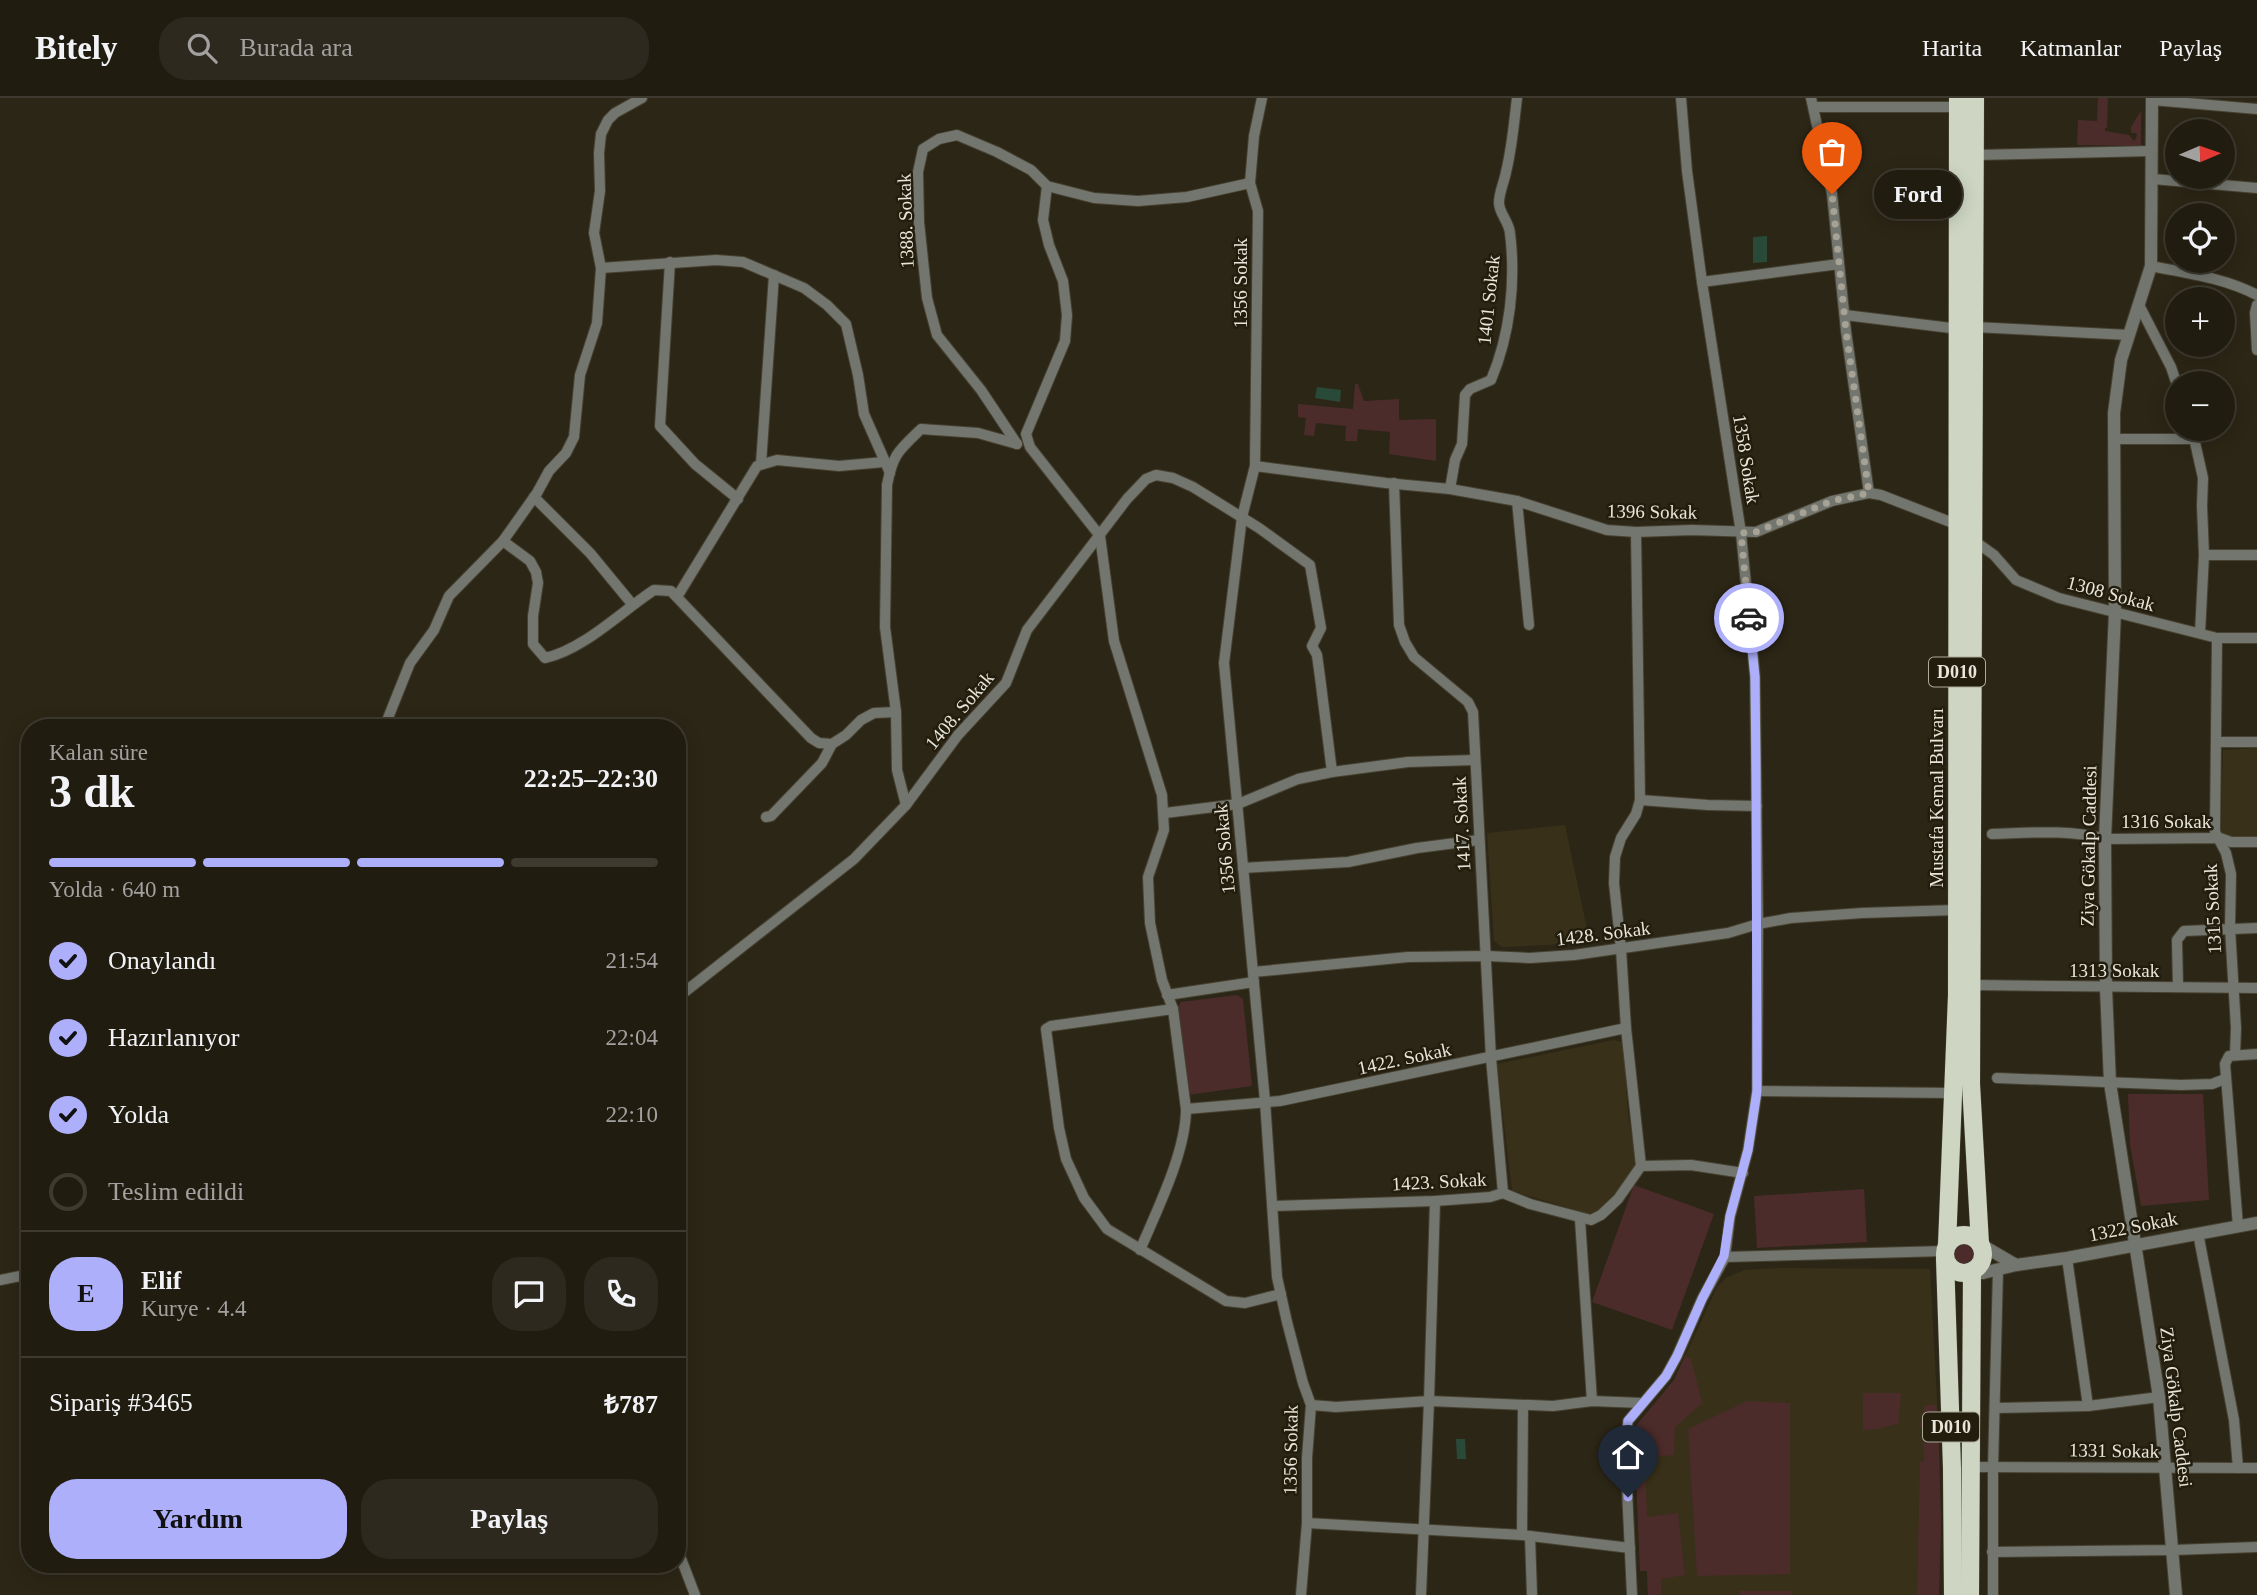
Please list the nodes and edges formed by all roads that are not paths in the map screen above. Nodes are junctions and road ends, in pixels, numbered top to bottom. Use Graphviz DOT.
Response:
graph roads {
  1 [pos="642,98"];
  2 [pos="1262,98"];
  3 [pos="1517,98"];
  4 [pos="1679,98"];
  5 [pos="1975,98"];
  6 [pos="2152,99"];
  7 [pos="1878,102"];
  8 [pos="1958,102"];
  9 [pos="1812,103"];
  10 [pos="2257,109"];
  11 [pos="2152,151"];
  12 [pos="1975,156"];
  13 [pos="2153,179"];
  14 [pos="1250,183"];
  15 [pos="1047,186"];
  16 [pos="2257,188"];
  17 [pos="670,262"];
  18 [pos="1839,264"];
  19 [pos="2151,266"];
  20 [pos="601,268"];
  21 [pos="774,275"];
  22 [pos="1702,282"];
  23 [pos="2257,295"];
  24 [pos="2139,305"];
  25 [pos="2257,305"];
  26 [pos="1845,315"];
  27 [pos="1966,328"];
  28 [pos="2129,335"];
  29 [pos="2257,349"];
  30 [pos="2170,371"];
  31 [pos="2165,436"];
  32 [pos="2114,439"];
  33 [pos="2195,441"];
  34 [pos="1017,444"];
  35 [pos="1030,447"];
  36 [pos="884,462"];
  37 [pos="761,464"];
  38 [pos="1255,466"];
  39 [pos="890,473"];
  40 [pos="1394,483"];
  41 [pos="1450,489"];
  42 [pos="1869,493"];
  43 [pos="534,497"];
  44 [pos="738,499"];
  45 [pos="1517,500"];
  46 [pos="1242,517"];
  47 [pos="1958,525"];
  48 [pos="1636,532"];
  49 [pos="1741,533"];
  50 [pos="1100,536"];
  51 [pos="1973,540"];
  52 [pos="503,541"];
  53 [pos="2204,555"];
  54 [pos="2257,555"];
  55 [pos="677,597"];
  56 [pos="632,604"];
  57 [pos="2115,612"];
  58 [pos="1529,625"];
  59 [pos="2200,634"];
  60 [pos="2217,638"];
  61 [pos="2257,638"];
  62 [pos="896,712"];
  63 [pos="388,719"];
  64 [pos="2217,742"];
  65 [pos="2257,742"];
  66 [pos="832,744"];
  67 [pos="1475,761"];
  68 [pos="1332,772"];
  69 [pos="1640,800"];
  70 [pos="1238,804"];
  71 [pos="905,805"];
  72 [pos="1757,806"];
  73 [pos="1164,813"];
  74 [pos="766,817"];
  75 [pos="1992,834"];
  76 [pos="2220,838"];
  77 [pos="2105,839"];
  78 [pos="1479,840"];
  79 [pos="2257,842"];
  80 [pos="1244,867"];
  81 [pos="1956,911"];
  82 [pos="1758,924"];
  83 [pos="2230,928"];
  84 [pos="2257,928"];
  85 [pos="1621,949"];
  86 [pos="1487,956"];
  87 [pos="1253,977"];
  88 [pos="1972,985"];
  89 [pos="2178,987"];
  90 [pos="2105,988"];
  91 [pos="2233,988"];
  92 [pos="2257,988"];
  93 [pos="686,991"];
  94 [pos="1167,995"];
  95 [pos="1173,1009"];
  96 [pos="1626,1028"];
  97 [pos="2257,1054"];
  98 [pos="2231,1057"];
  99 [pos="1491,1058"];
  100 [pos="1997,1078"];
  101 [pos="2225,1079"];
  102 [pos="2110,1083"];
  103 [pos="1757,1091"];
  104 [pos="1954,1093"];
  105 [pos="1265,1101"];
  106 [pos="1186,1109"];
  107 [pos="1641,1166"];
  108 [pos="1743,1173"];
  109 [pos="1503,1194"];
  110 [pos="1435,1200"];
  111 [pos="1273,1206"];
  112 [pos="1580,1219"];
  113 [pos="2257,1223"];
  114 [pos="2238,1226"];
  115 [pos="2198,1233"];
  116 [pos="1980,1244"];
  117 [pos="2136,1245"];
  118 [pos="1139,1250"];
  119 [pos="1946,1252"];
  120 [pos="1724,1256"];
  121 [pos="2067,1258"];
  122 [pos="2016,1265"];
  123 [pos="1998,1270"];
  124 [pos="1972,1271"];
  125 [pos="21,1276"];
  126 [pos="0,1280"];
  127 [pos="1281,1294"];
  128 [pos="2159,1397"];
  129 [pos="1429,1401"];
  130 [pos="1592,1401"];
  131 [pos="1642,1403"];
  132 [pos="1311,1405"];
  133 [pos="1523,1405"];
  134 [pos="2088,1406"];
  135 [pos="1995,1408"];
  136 [pos="1971,1467"];
  137 [pos="1993,1468"];
  138 [pos="2238,1468"];
  139 [pos="2257,1468"];
  140 [pos="2166,1469"];
  141 [pos="1307,1523"];
  142 [pos="1425,1529"];
  143 [pos="1526,1536"];
  144 [pos="2257,1547"];
  145 [pos="1630,1548"];
  146 [pos="2174,1550"];
  147 [pos="1992,1552"];
  148 [pos="686,1572"];
  149 [pos="695,1595"];
  150 [pos="1301,1595"];
  151 [pos="1421,1595"];
  152 [pos="1532,1595"];
  153 [pos="1632,1595"];
  154 [pos="1953,1595"];
  155 [pos="1970,1595"];
  156 [pos="1993,1595"];
  157 [pos="2176,1595"];
  1 -- 20 [label="street"];
  2 -- 14 [label="street, 1356 Sokak"];
  3 -- 41 [label="street, 1401 Sokak"];
  4 -- 22 [label="street, 1358 Sokak"];
  5 -- 12 [label="highway, Mustafa Kemal Bulvarı / D010"];
  6 -- 10 [label="street"];
  6 -- 11 [label="street, Ziya Gökalp Caddesi"];
  7 -- 8 [label="street"];
  7 -- 9 [label="street"];
  8 -- 27 [label="highway, Mustafa Kemal Bulvarı / D010"];
  9 -- 18 [label="street"];
  11 -- 12 [label="street"];
  11 -- 13 [label="street, Ziya Gökalp Caddesi"];
  12 -- 27 [label="highway, Mustafa Kemal Bulvarı / D010"];
  13 -- 16 [label="street"];
  13 -- 19 [label="street, Ziya Gökalp Caddesi"];
  14 -- 15 [label="street, 1388. Sokak"];
  14 -- 38 [label="street, 1356 Sokak"];
  15 -- 34 [label="street, 1388. Sokak"];
  15 -- 35 [label="street"];
  17 -- 20 [label="street"];
  17 -- 21 [label="street"];
  17 -- 44 [label="street"];
  18 -- 22 [label="street"];
  18 -- 26 [label="street"];
  19 -- 23 [label="street"];
  19 -- 24 [label="street, Ziya Gökalp Caddesi"];
  20 -- 43 [label="street"];
  21 -- 36 [label="street"];
  21 -- 37 [label="street"];
  22 -- 49 [label="street, 1358 Sokak"];
  24 -- 28 [label="street, Ziya Gökalp Caddesi"];
  24 -- 30 [label="street"];
  25 -- 29 [label="street"];
  26 -- 27 [label="street"];
  26 -- 42 [label="street"];
  27 -- 28 [label="street"];
  27 -- 47 [label="highway, Mustafa Kemal Bulvarı / D010"];
  27 -- 51 [label="highway, Mustafa Kemal Bulvarı / D010"];
  28 -- 32 [label="street, Ziya Gökalp Caddesi"];
  31 -- 32 [label="street"];
  32 -- 57 [label="street, Ziya Gökalp Caddesi"];
  33 -- 53 [label="street"];
  34 -- 35 [label="street"];
  34 -- 39 [label="street"];
  35 -- 50 [label="street"];
  36 -- 37 [label="street"];
  36 -- 39 [label="street"];
  37 -- 44 [label="street"];
  38 -- 40 [label="street, 1396 Sokak"];
  38 -- 46 [label="street, 1356 Sokak"];
  39 -- 62 [label="street"];
  40 -- 41 [label="street, 1396 Sokak"];
  40 -- 67 [label="street, 1417. Sokak"];
  41 -- 45 [label="street, 1396 Sokak"];
  42 -- 47 [label="street, 1396 Sokak"];
  42 -- 49 [label="street, 1396 Sokak"];
  43 -- 52 [label="street"];
  43 -- 56 [label="street"];
  44 -- 55 [label="street"];
  45 -- 48 [label="street, 1396 Sokak"];
  45 -- 58 [label="street"];
  46 -- 50 [label="street, 1408. Sokak"];
  46 -- 68 [label="street, 1408. Sokak"];
  46 -- 70 [label="street, 1356 Sokak"];
  47 -- 81 [label="highway, Mustafa Kemal Bulvarı / D010"];
  48 -- 49 [label="street, 1396 Sokak"];
  48 -- 69 [label="street"];
  49 -- 72 [label="street, 1358 Sokak"];
  50 -- 71 [label="street, 1408. Sokak"];
  50 -- 73 [label="street"];
  51 -- 57 [label="street, 1308 Sokak"];
  51 -- 88 [label="highway, Mustafa Kemal Bulvarı / D010"];
  52 -- 56 [label="street"];
  52 -- 63 [label="street"];
  53 -- 54 [label="street"];
  53 -- 59 [label="street"];
  55 -- 56 [label="street"];
  55 -- 66 [label="street"];
  57 -- 59 [label="street, 1308 Sokak"];
  57 -- 77 [label="street, Ziya Gökalp Caddesi"];
  59 -- 60 [label="street, 1308 Sokak"];
  60 -- 61 [label="street, 1308 Sokak"];
  60 -- 64 [label="street, 1315 Sokak"];
  62 -- 66 [label="street"];
  62 -- 71 [label="street"];
  64 -- 65 [label="street"];
  64 -- 76 [label="street, 1315 Sokak"];
  66 -- 74 [label="street"];
  67 -- 68 [label="street"];
  67 -- 78 [label="street, 1417. Sokak"];
  68 -- 70 [label="street"];
  69 -- 72 [label="street"];
  69 -- 85 [label="street"];
  70 -- 73 [label="street"];
  70 -- 80 [label="street, 1356 Sokak"];
  71 -- 93 [label="street, 1408. Sokak"];
  72 -- 82 [label="street, 1358 Sokak"];
  73 -- 94 [label="street"];
  75 -- 77 [label="street, 1316 Sokak"];
  76 -- 77 [label="street, 1316 Sokak"];
  76 -- 79 [label="street, 1316 Sokak"];
  76 -- 83 [label="street, 1315 Sokak"];
  77 -- 90 [label="street, Ziya Gökalp Caddesi"];
  78 -- 80 [label="street"];
  78 -- 86 [label="street, 1417. Sokak"];
  80 -- 87 [label="street, 1356 Sokak"];
  81 -- 82 [label="street, 1428. Sokak"];
  81 -- 104 [label="highway, Mustafa Kemal Bulvarı / D010"];
  82 -- 85 [label="street, 1428. Sokak"];
  82 -- 103 [label="street, 1358 Sokak"];
  83 -- 84 [label="street"];
  83 -- 89 [label="street"];
  83 -- 91 [label="street, 1315 Sokak"];
  85 -- 86 [label="street, 1428. Sokak"];
  85 -- 96 [label="street"];
  86 -- 87 [label="street, 1428. Sokak"];
  86 -- 99 [label="street, 1417. Sokak"];
  87 -- 94 [label="street, 1428. Sokak"];
  87 -- 105 [label="street, 1356 Sokak"];
  88 -- 90 [label="street, 1313 Sokak"];
  88 -- 116 [label="highway, Mustafa Kemal Bulvarı / D010"];
  89 -- 90 [label="street, 1313 Sokak"];
  89 -- 91 [label="street, 1313 Sokak"];
  90 -- 102 [label="street, Ziya Gökalp Caddesi"];
  91 -- 92 [label="street, 1313 Sokak"];
  91 -- 98 [label="street, 1315 Sokak"];
  94 -- 95 [label="street"];
  95 -- 106 [label="street"];
  95 -- 118 [label="street"];
  96 -- 99 [label="street, 1422. Sokak"];
  96 -- 107 [label="street"];
  97 -- 98 [label="street"];
  98 -- 101 [label="street, 1315 Sokak"];
  99 -- 105 [label="street, 1422. Sokak"];
  99 -- 109 [label="street, 1417. Sokak"];
  100 -- 102 [label="street"];
  101 -- 102 [label="street"];
  101 -- 114 [label="street, 1315 Sokak"];
  102 -- 117 [label="street, Ziya Gökalp Caddesi"];
  103 -- 104 [label="street"];
  103 -- 108 [label="street, 1358 Sokak"];
  104 -- 119 [label="highway, Mustafa Kemal Bulvarı / D010"];
  105 -- 106 [label="street, 1422. Sokak"];
  105 -- 111 [label="street, 1356 Sokak"];
  106 -- 118 [label="street"];
  107 -- 108 [label="street"];
  107 -- 112 [label="street"];
  108 -- 120 [label="street, 1358 Sokak"];
  109 -- 110 [label="street, 1423. Sokak"];
  109 -- 112 [label="street, 1423. Sokak"];
  110 -- 111 [label="street, 1423. Sokak"];
  110 -- 129 [label="street"];
  111 -- 127 [label="street, 1356 Sokak"];
  112 -- 130 [label="street"];
  113 -- 114 [label="street, 1322 Sokak"];
  114 -- 115 [label="street, 1322 Sokak"];
  115 -- 117 [label="street, 1322 Sokak"];
  115 -- 138 [label="street"];
  116 -- 119 [label="highway"];
  116 -- 122 [label="street"];
  116 -- 124 [label="highway"];
  117 -- 121 [label="street, 1322 Sokak"];
  117 -- 128 [label="street, Ziya Gökalp Caddesi"];
  118 -- 127 [label="street"];
  119 -- 120 [label="street"];
  119 -- 124 [label="highway"];
  119 -- 154 [label="highway, D010"];
  120 -- 131 [label="street, 1358 Sokak"];
  121 -- 122 [label="street, 1322 Sokak"];
  121 -- 134 [label="street"];
  122 -- 123 [label="street, 1322 Sokak"];
  123 -- 124 [label="street, 1322 Sokak"];
  123 -- 135 [label="street"];
  124 -- 136 [label="highway, D010"];
  125 -- 126 [label="street"];
  127 -- 132 [label="street, 1356 Sokak"];
  128 -- 134 [label="street"];
  128 -- 140 [label="street, Ziya Gökalp Caddesi"];
  129 -- 132 [label="street"];
  129 -- 133 [label="street"];
  129 -- 142 [label="street"];
  130 -- 131 [label="street"];
  130 -- 133 [label="street"];
  131 -- 145 [label="street, 1358 Sokak"];
  132 -- 141 [label="street, 1356 Sokak"];
  133 -- 143 [label="street"];
  134 -- 135 [label="street"];
  135 -- 137 [label="street"];
  136 -- 137 [label="street, 1331 Sokak"];
  136 -- 155 [label="highway, D010"];
  137 -- 140 [label="street, 1331 Sokak"];
  137 -- 147 [label="street"];
  138 -- 139 [label="street, 1331 Sokak"];
  138 -- 140 [label="street, 1331 Sokak"];
  140 -- 146 [label="street, Ziya Gökalp Caddesi"];
  141 -- 142 [label="street"];
  141 -- 150 [label="street, 1356 Sokak"];
  142 -- 143 [label="street"];
  142 -- 151 [label="street"];
  143 -- 145 [label="street"];
  143 -- 152 [label="street"];
  144 -- 146 [label="street"];
  145 -- 153 [label="street, 1358 Sokak"];
  146 -- 147 [label="street"];
  146 -- 157 [label="street, Ziya Gökalp Caddesi"];
  147 -- 156 [label="street"];
  148 -- 149 [label="street"];
}
